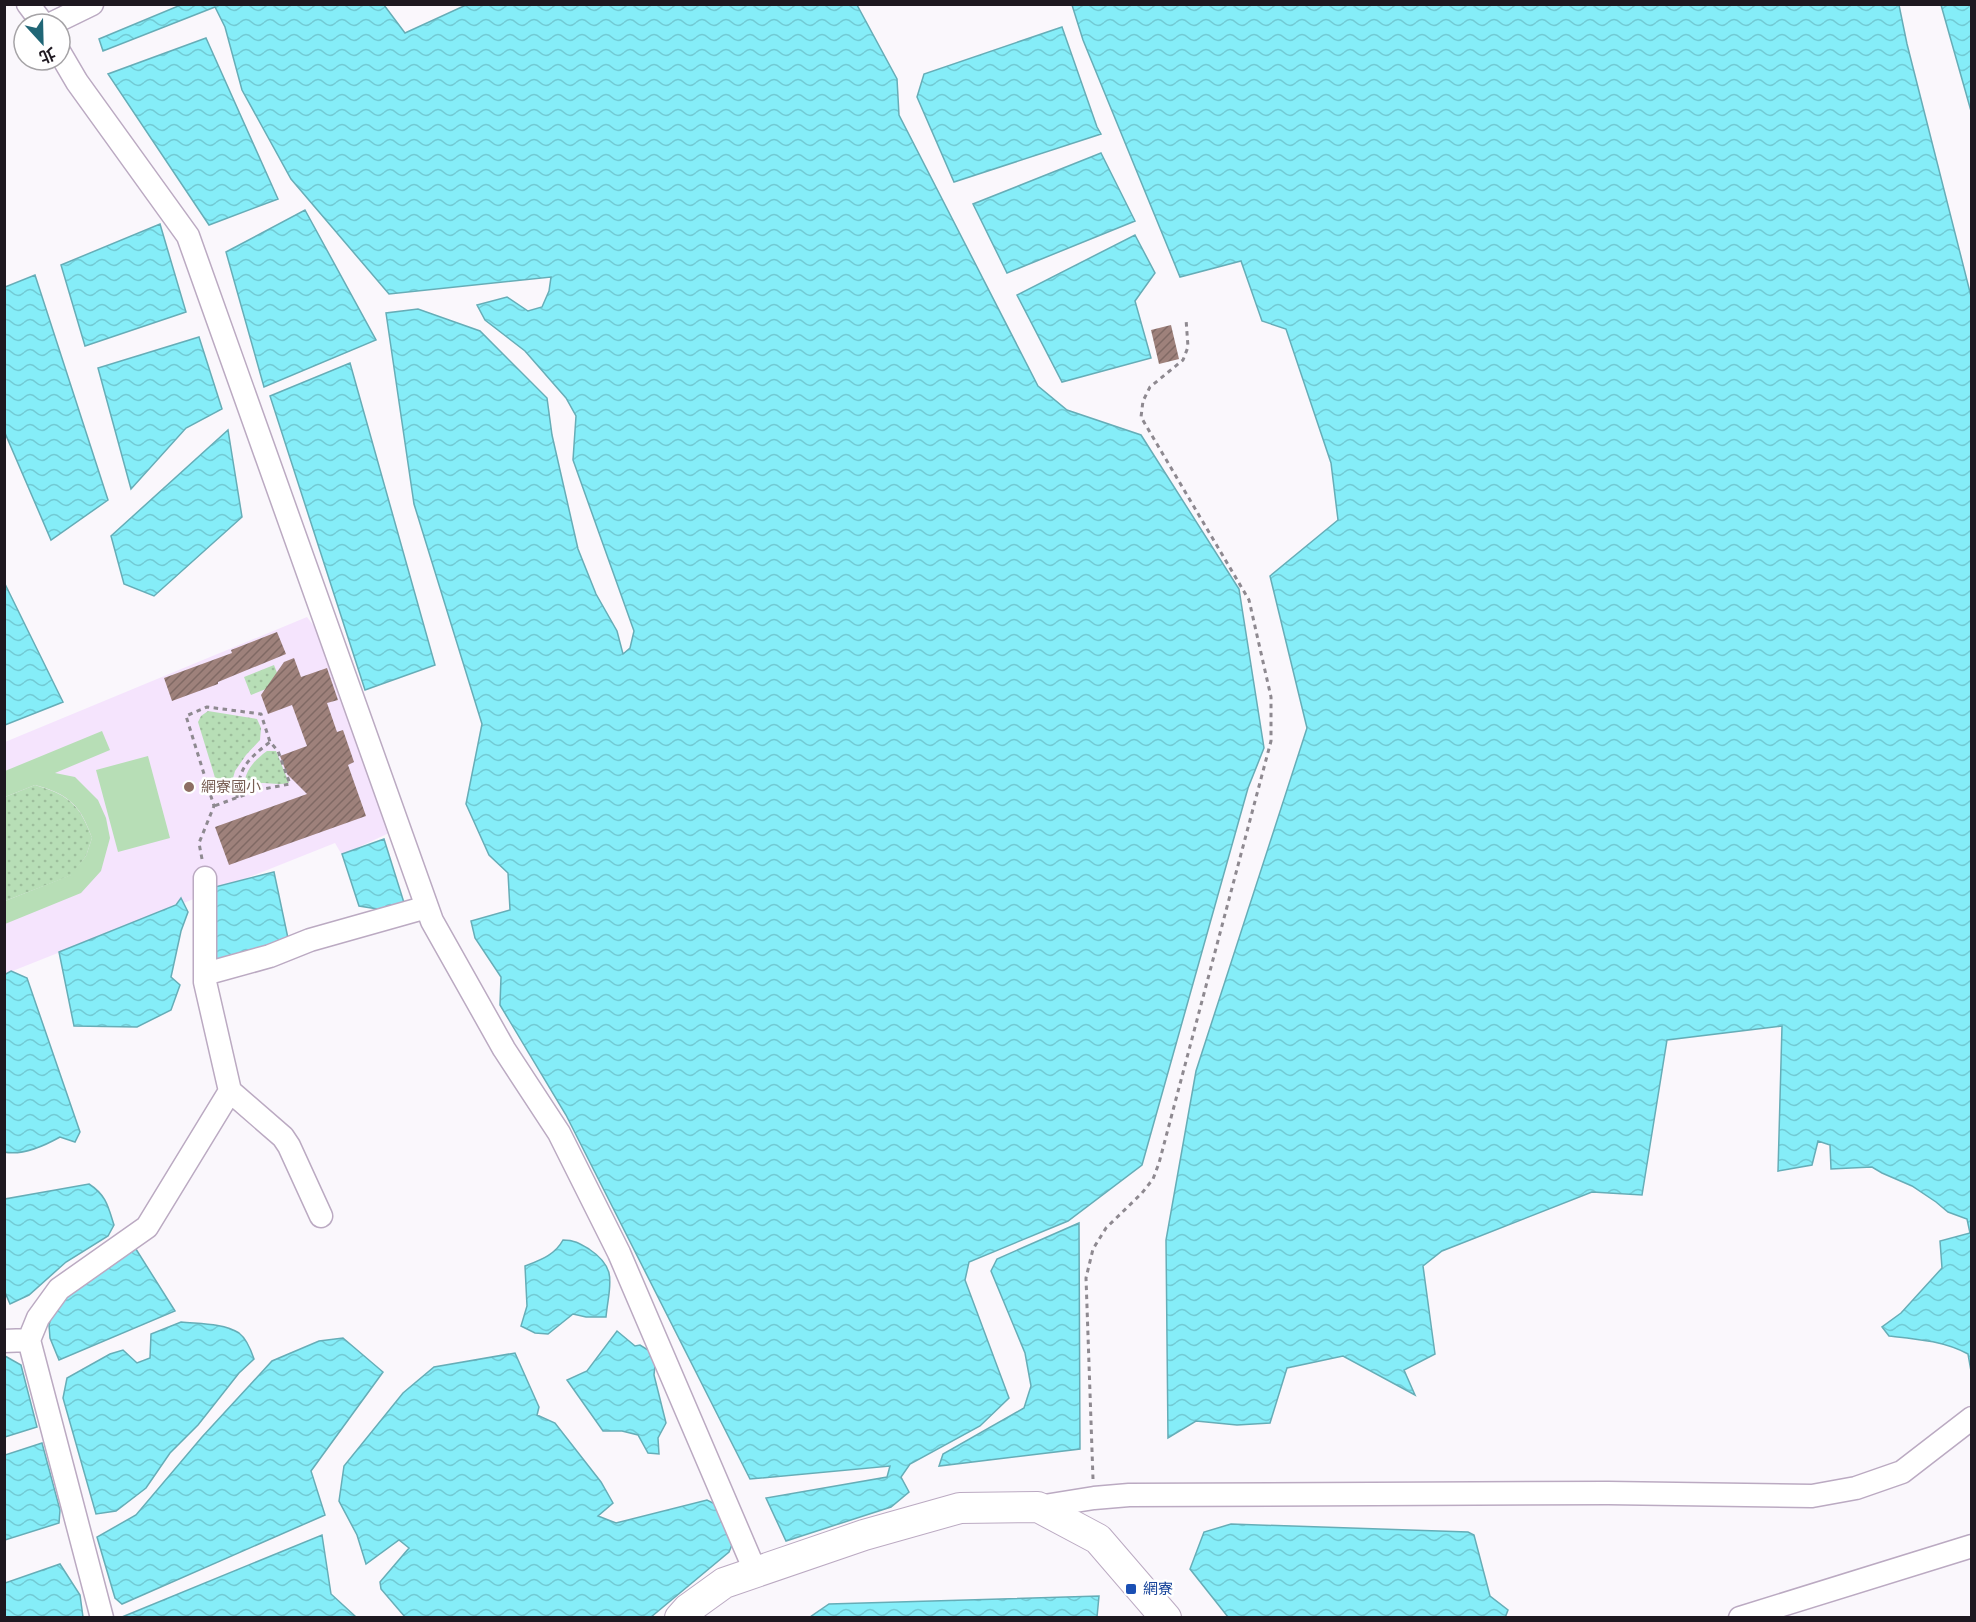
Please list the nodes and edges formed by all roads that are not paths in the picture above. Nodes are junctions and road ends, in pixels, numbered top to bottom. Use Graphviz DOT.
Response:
graph roads {
  1 [pos="92,4"];
  2 [pos="72,14"];
  3 [pos="71,72"];
  4 [pos="205,878"];
  5 [pos="427,907"];
  6 [pos="205,974"];
  7 [pos="230,1091"];
  8 [pos="321,1216"];
  9 [pos="29,1340"];
  10 [pos="4,1341"];
  11 [pos="1971,1418"];
  12 [pos="1038,1508"];
  13 [pos="1971,1546"];
  14 [pos="756,1573"];
  15 [pos="102,1617"];
  16 [pos="680,1617"];
  17 [pos="1166,1617"];
  18 [pos="1740,1617"];
  1 -- 2 [label="street"];
  3 -- 5 [label="street"];
  4 -- 6 [label="street"];
  5 -- 6 [label="street"];
  5 -- 14 [label="street"];
  6 -- 7 [label="street"];
  7 -- 8 [label="street"];
  7 -- 9 [label="street"];
  9 -- 10 [label="street"];
  9 -- 15 [label="street"];
  11 -- 12 [label="street"];
  12 -- 14 [label="main road"];
  12 -- 17 [label="main road"];
  13 -- 18 [label="street"];
  14 -- 16 [label="main road"];
}
